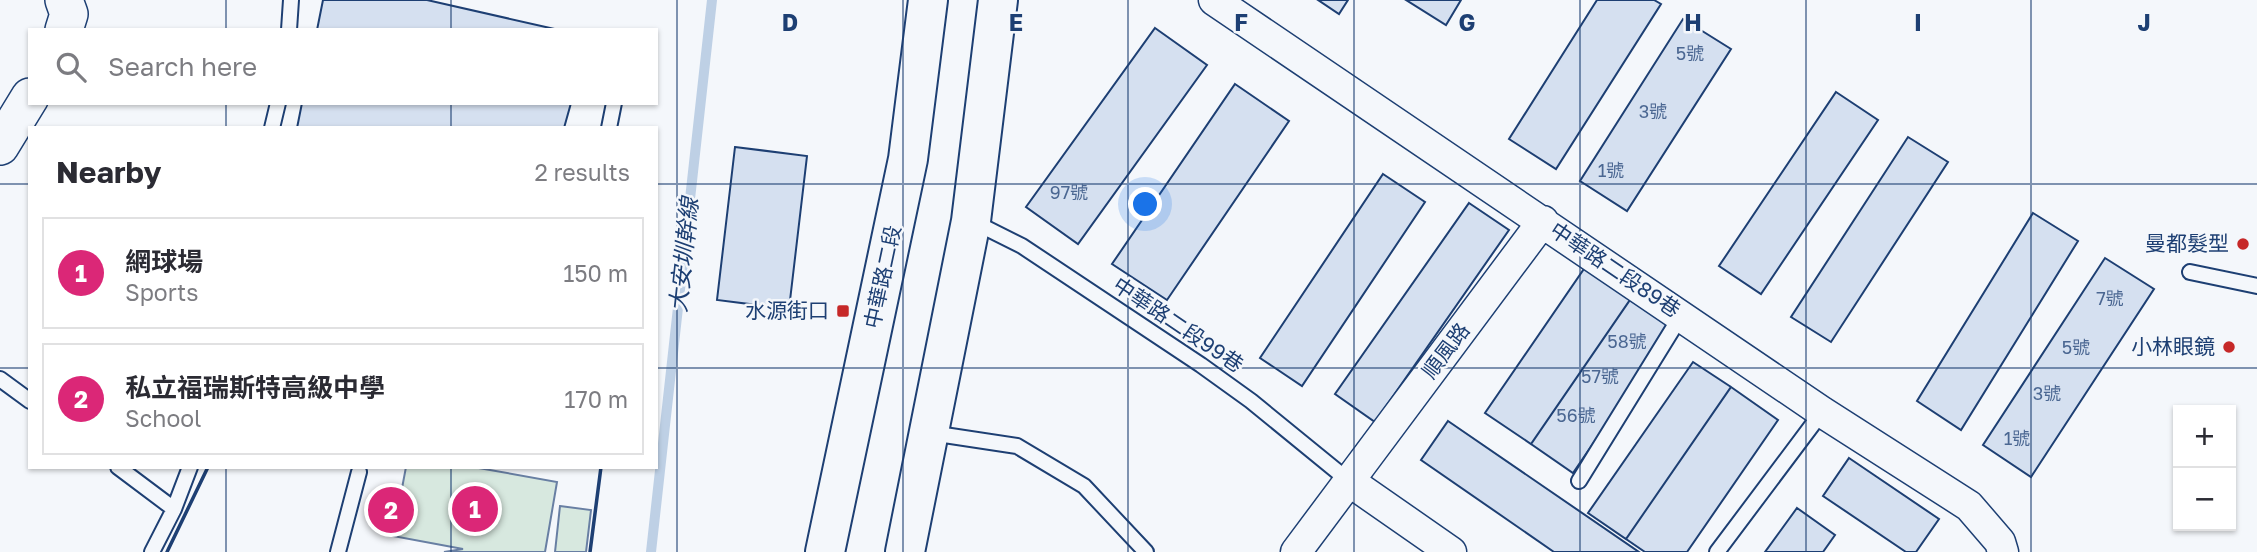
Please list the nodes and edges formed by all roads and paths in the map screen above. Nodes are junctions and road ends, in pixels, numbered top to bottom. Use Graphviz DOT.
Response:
graph roads {
  1 [pos="64,0"];
  2 [pos="291,0"];
  3 [pos="928,0"];
  4 [pos="998,0"];
  5 [pos="1214,0"];
  6 [pos="65,28"];
  7 [pos="289,28"];
  8 [pos="28,100"];
  9 [pos="278,105"];
  10 [pos="614,105"];
  11 [pos="272,126"];
  12 [pos="609,126"];
  13 [pos="0,146"];
  14 [pos="1542,220"];
  15 [pos="971,221"];
  16 [pos="2190,272"];
  17 [pos="2257,286"];
  18 [pos="1682,314"];
  19 [pos="0,379"];
  20 [pos="28,400"];
  21 [pos="1822,411"];
  22 [pos="929,432"];
  23 [pos="121,469"];
  24 [pos="189,469"];
  25 [pos="359,472"];
  26 [pos="1349,481"];
  27 [pos="1579,481"];
  28 [pos="174,509"];
  29 [pos="152,552"];
  30 [pos="338,552"];
  31 [pos="825,552"];
  32 [pos="905,552"];
  33 [pos="1146,552"];
  34 [pos="1296,552"];
  35 [pos="1451,552"];
  36 [pos="1717,552"];
  37 [pos="2003,552"];
  1 -- 6 [label="street"];
  2 -- 7 [label="lane"];
  3 -- 31 [label="main road, 中華路二段"];
  4 -- 15 [label="main road"];
  5 -- 14 [label="street, 中華路二段89巷"];
  8 -- 13 [label="street"];
  9 -- 11 [label="lane"];
  10 -- 12 [label="lane"];
  14 -- 18 [label="street, 中華路二段89巷"];
  14 -- 26 [label="street, 順風路"];
  15 -- 22 [label="main road"];
  15 -- 26 [label="lane, 中華路二段99巷"];
  16 -- 17 [label="lane"];
  18 -- 21 [label="street, 中華路二段89巷"];
  18 -- 27 [label="lane"];
  19 -- 20 [label="lane"];
  21 -- 36 [label="lane"];
  21 -- 37 [label="street, 中華路二段89巷"];
  22 -- 32 [label="main road"];
  22 -- 33 [label="lane"];
  23 -- 28 [label="lane"];
  24 -- 28 [label="lane"];
  25 -- 30 [label="lane"];
  26 -- 34 [label="street, 順風路"];
  26 -- 35 [label="street"];
  28 -- 29 [label="lane"];
}
